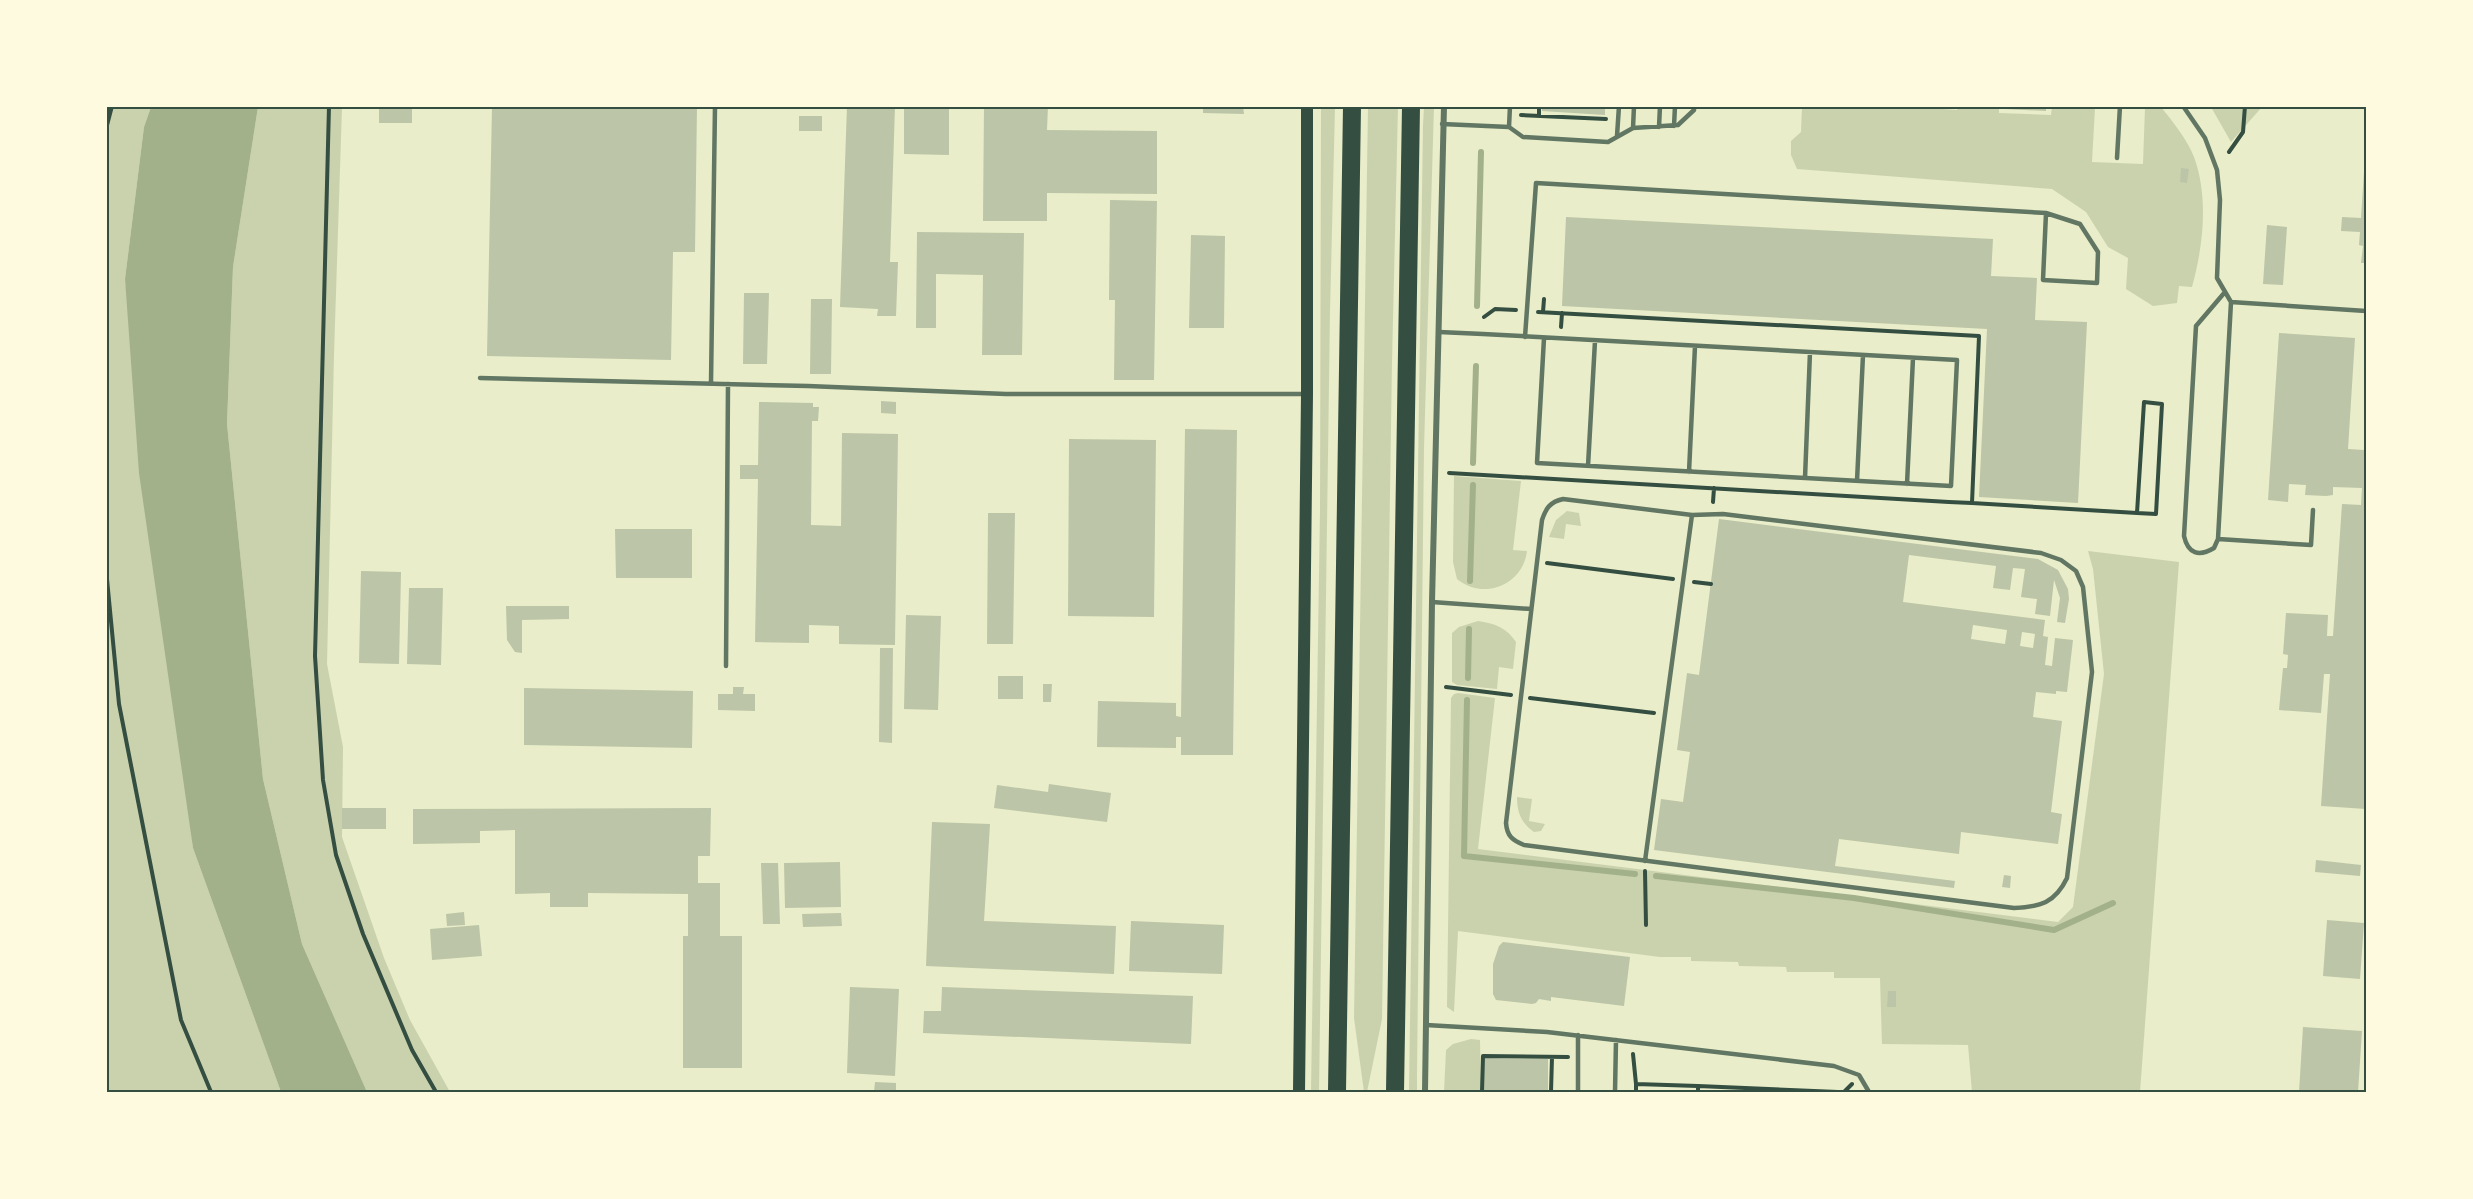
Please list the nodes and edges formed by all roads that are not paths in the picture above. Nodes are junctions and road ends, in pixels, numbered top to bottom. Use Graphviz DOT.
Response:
graph roads {
  1 [pos="715,106"];
  2 [pos="1307,106"];
  3 [pos="1352,106"];
  4 [pos="1411,106"];
  5 [pos="1444,106"];
  6 [pos="1510,106"];
  7 [pos="1619,106"];
  8 [pos="1634,106"];
  9 [pos="1660,106"];
  10 [pos="1675,106"];
  11 [pos="1695,106"];
  12 [pos="2120,106"];
  13 [pos="2183,106"];
  14 [pos="1442,124"];
  15 [pos="1659,126"];
  16 [pos="1674,126"];
  17 [pos="1509,127"];
  18 [pos="1633,128"];
  19 [pos="1617,136"];
  20 [pos="2117,158"];
  21 [pos="2046,213"];
  22 [pos="2225,291"];
  23 [pos="2231,302"];
  24 [pos="2367,311"];
  25 [pos="1439,332"];
  26 [pos="1525,337"];
  27 [pos="1544,338"];
  28 [pos="1595,341"];
  29 [pos="1695,346"];
  30 [pos="1810,352"];
  31 [pos="1863,355"];
  32 [pos="1913,358"];
  33 [pos="480,378"];
  34 [pos="711,383"];
  35 [pos="728,384"];
  36 [pos="1307,394"];
  37 [pos="1588,466"];
  38 [pos="1689,472"];
  39 [pos="1805,478"];
  40 [pos="1857,481"];
  41 [pos="1907,484"];
  42 [pos="2313,510"];
  43 [pos="1692,515"];
  44 [pos="2218,539"];
  45 [pos="1432,602"];
  46 [pos="1531,609"];
  47 [pos="726,666"];
  48 [pos="1645,861"];
  49 [pos="1426,1025"];
  50 [pos="1578,1035"];
  51 [pos="1616,1040"];
  52 [pos="1299,1092"];
  53 [pos="1337,1092"];
  54 [pos="1395,1092"];
  55 [pos="1425,1092"];
  56 [pos="1578,1092"];
  57 [pos="1615,1092"];
  58 [pos="1869,1092"];
  1 -- 34 [label="lane"];
  2 -- 36 [label="main road"];
  3 -- 53 [label="highway"];
  4 -- 54 [label="highway"];
  5 -- 14 [label="street"];
  6 -- 17 [label="lane"];
  7 -- 19 [label="lane"];
  8 -- 18 [label="lane"];
  9 -- 15 [label="lane"];
  10 -- 16 [label="lane"];
  11 -- 16 [label="lane"];
  12 -- 20 [label="lane"];
  13 -- 22 [label="lane"];
  14 -- 17 [label="lane"];
  14 -- 25 [label="street"];
  15 -- 16 [label="lane"];
  15 -- 18 [label="lane"];
  17 -- 19 [label="lane"];
  18 -- 19 [label="lane"];
  21 -- 21 [label="lane"];
  21 -- 26 [label="lane"];
  22 -- 23 [label="lane"];
  22 -- 44 [label="lane"];
  23 -- 24 [label="lane"];
  23 -- 44 [label="lane"];
  25 -- 26 [label="lane"];
  25 -- 45 [label="street"];
  26 -- 27 [label="lane"];
  27 -- 28 [label="lane"];
  27 -- 37 [label="lane"];
  28 -- 29 [label="lane"];
  28 -- 37 [label="lane"];
  29 -- 30 [label="lane"];
  29 -- 38 [label="lane"];
  30 -- 31 [label="lane"];
  30 -- 39 [label="lane"];
  31 -- 32 [label="lane"];
  31 -- 40 [label="lane"];
  32 -- 41 [label="lane"];
  32 -- 41 [label="lane"];
  33 -- 34 [label="lane"];
  34 -- 35 [label="lane"];
  35 -- 36 [label="lane"];
  35 -- 47 [label="lane"];
  36 -- 52 [label="main road"];
  37 -- 38 [label="lane"];
  38 -- 39 [label="lane"];
  39 -- 40 [label="lane"];
  40 -- 41 [label="lane"];
  42 -- 44 [label="lane"];
  43 -- 46 [label="lane"];
  43 -- 48 [label="lane"];
  43 -- 48 [label="lane"];
  45 -- 46 [label="lane"];
  45 -- 49 [label="street"];
  46 -- 48 [label="lane"];
  49 -- 50 [label="lane"];
  49 -- 55 [label="street"];
  50 -- 51 [label="lane"];
  50 -- 56 [label="lane"];
  51 -- 57 [label="lane"];
  51 -- 58 [label="lane"];
}
